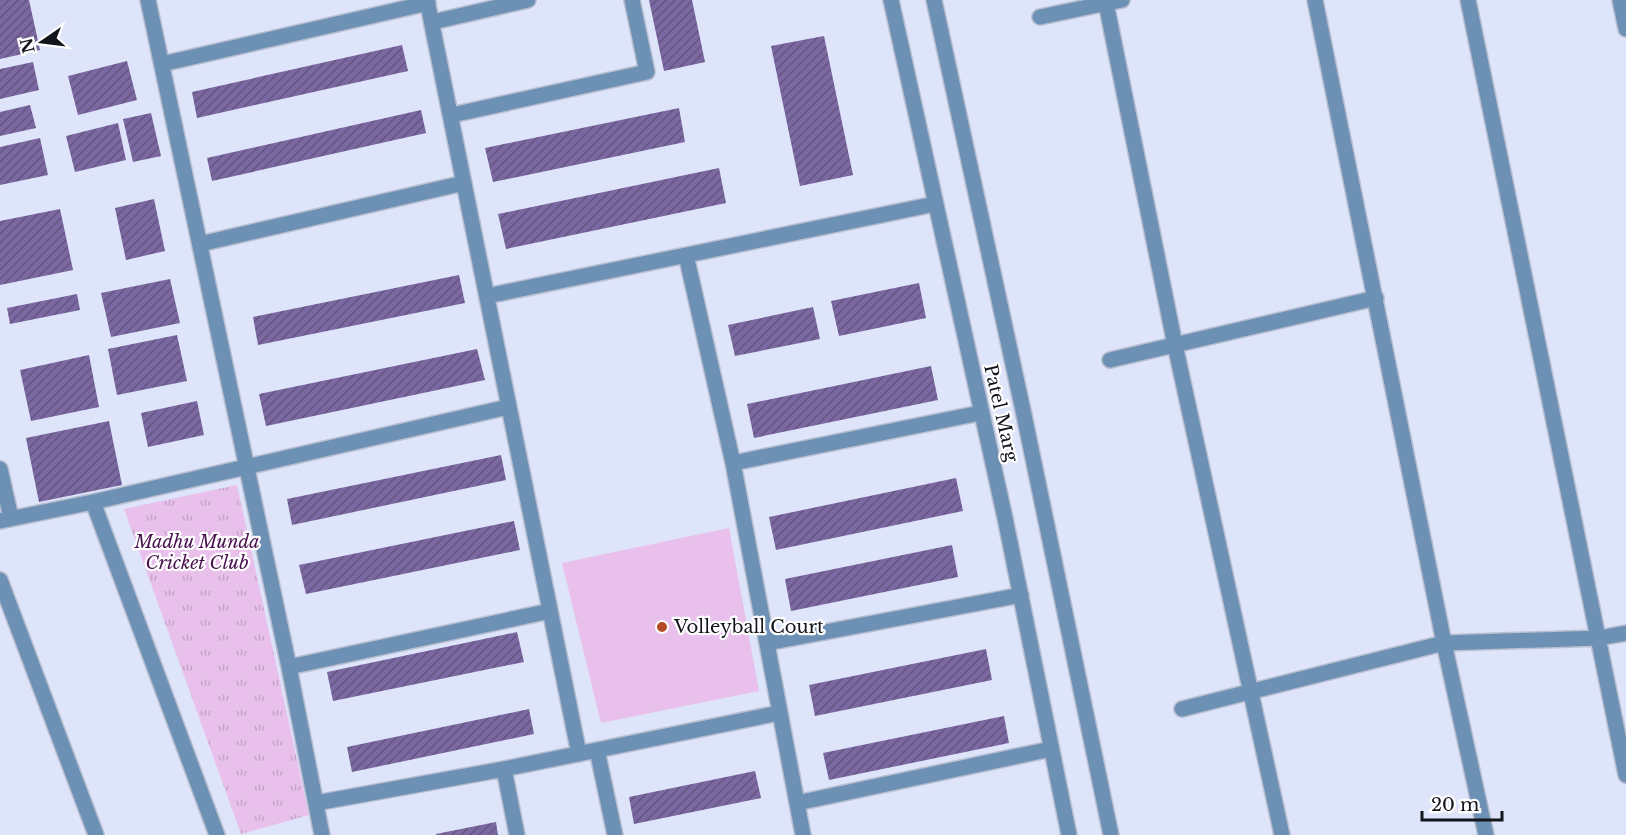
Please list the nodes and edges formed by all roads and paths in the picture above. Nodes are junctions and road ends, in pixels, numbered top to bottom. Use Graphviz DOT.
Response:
graph roads {
  1 [pos="148,0"];
  2 [pos="528,0"];
  3 [pos="632,0"];
  4 [pos="891,0"];
  5 [pos="934,0"];
  6 [pos="1315,0"];
  7 [pos="1468,0"];
  8 [pos="1620,0"];
  9 [pos="428,1"];
  10 [pos="1114,1"];
  11 [pos="1040,17"];
  12 [pos="433,22"];
  13 [pos="1626,29"];
  14 [pos="162,64"];
  15 [pos="452,115"];
  16 [pos="464,183"];
  17 [pos="935,204"];
  18 [pos="200,244"];
  19 [pos="686,255"];
  20 [pos="487,296"];
  21 [pos="1376,298"];
  22 [pos="1175,345"];
  23 [pos="1110,360"];
  24 [pos="508,407"];
  25 [pos="980,413"];
  26 [pos="733,463"];
  27 [pos="246,467"];
  28 [pos="0,469"];
  29 [pos="93,502"];
  30 [pos="5,520"];
  31 [pos="0,580"];
  32 [pos="1021,595"];
  33 [pos="550,611"];
  34 [pos="1626,633"];
  35 [pos="1599,638"];
  36 [pos="1444,643"];
  37 [pos="768,644"];
  38 [pos="289,667"];
  39 [pos="1251,692"];
  40 [pos="1182,709"];
  41 [pos="779,713"];
  42 [pos="1051,749"];
  43 [pos="597,750"];
  44 [pos="579,754"];
  45 [pos="504,769"];
  46 [pos="1626,775"];
  47 [pos="316,803"];
  48 [pos="797,803"];
  49 [pos="96,835"];
  50 [pos="217,835"];
  51 [pos="322,835"];
  52 [pos="517,835"];
  53 [pos="615,835"];
  54 [pos="803,835"];
  55 [pos="1069,835"];
  56 [pos="1111,835"];
  57 [pos="1282,835"];
  58 [pos="1486,835"];
  1 -- 14 [label="street"];
  2 -- 12 [label="street"];
  3 -- 15 [label="street"];
  4 -- 17 [label="street, Patel Marg"];
  5 -- 56 [label="street, Patel Marg"];
  6 -- 21 [label="street"];
  7 -- 35 [label="street"];
  8 -- 13 [label="street"];
  9 -- 12 [label="street"];
  9 -- 14 [label="street"];
  10 -- 11 [label="street"];
  10 -- 22 [label="street"];
  12 -- 15 [label="street"];
  14 -- 18 [label="street"];
  15 -- 16 [label="street"];
  16 -- 18 [label="street"];
  16 -- 20 [label="street"];
  17 -- 19 [label="street"];
  17 -- 25 [label="street, Patel Marg"];
  18 -- 27 [label="street"];
  19 -- 20 [label="street"];
  19 -- 26 [label="street"];
  20 -- 24 [label="street"];
  21 -- 22 [label="street"];
  21 -- 36 [label="street"];
  22 -- 23 [label="street"];
  22 -- 39 [label="street"];
  24 -- 27 [label="street"];
  24 -- 33 [label="street"];
  25 -- 26 [label="street"];
  25 -- 32 [label="street, Patel Marg"];
  26 -- 37 [label="street"];
  27 -- 29 [label="street"];
  27 -- 38 [label="street"];
  28 -- 30 [label="street"];
  29 -- 30 [label="street"];
  29 -- 50 [label="street"];
  31 -- 49 [label="street"];
  32 -- 37 [label="street"];
  32 -- 42 [label="street, Patel Marg"];
  33 -- 38 [label="street"];
  33 -- 44 [label="street"];
  34 -- 35 [label="street"];
  35 -- 36 [label="street"];
  35 -- 46 [label="street"];
  36 -- 39 [label="street"];
  36 -- 58 [label="street"];
  37 -- 41 [label="street"];
  38 -- 47 [label="street"];
  39 -- 40 [label="street"];
  39 -- 57 [label="street"];
  41 -- 43 [label="street"];
  41 -- 48 [label="street"];
  42 -- 48 [label="street"];
  42 -- 55 [label="street, Patel Marg"];
  43 -- 44 [label="street"];
  43 -- 53 [label="street"];
  44 -- 45 [label="street"];
  45 -- 47 [label="street"];
  45 -- 52 [label="street"];
  47 -- 51 [label="street"];
  48 -- 54 [label="street"];
}
